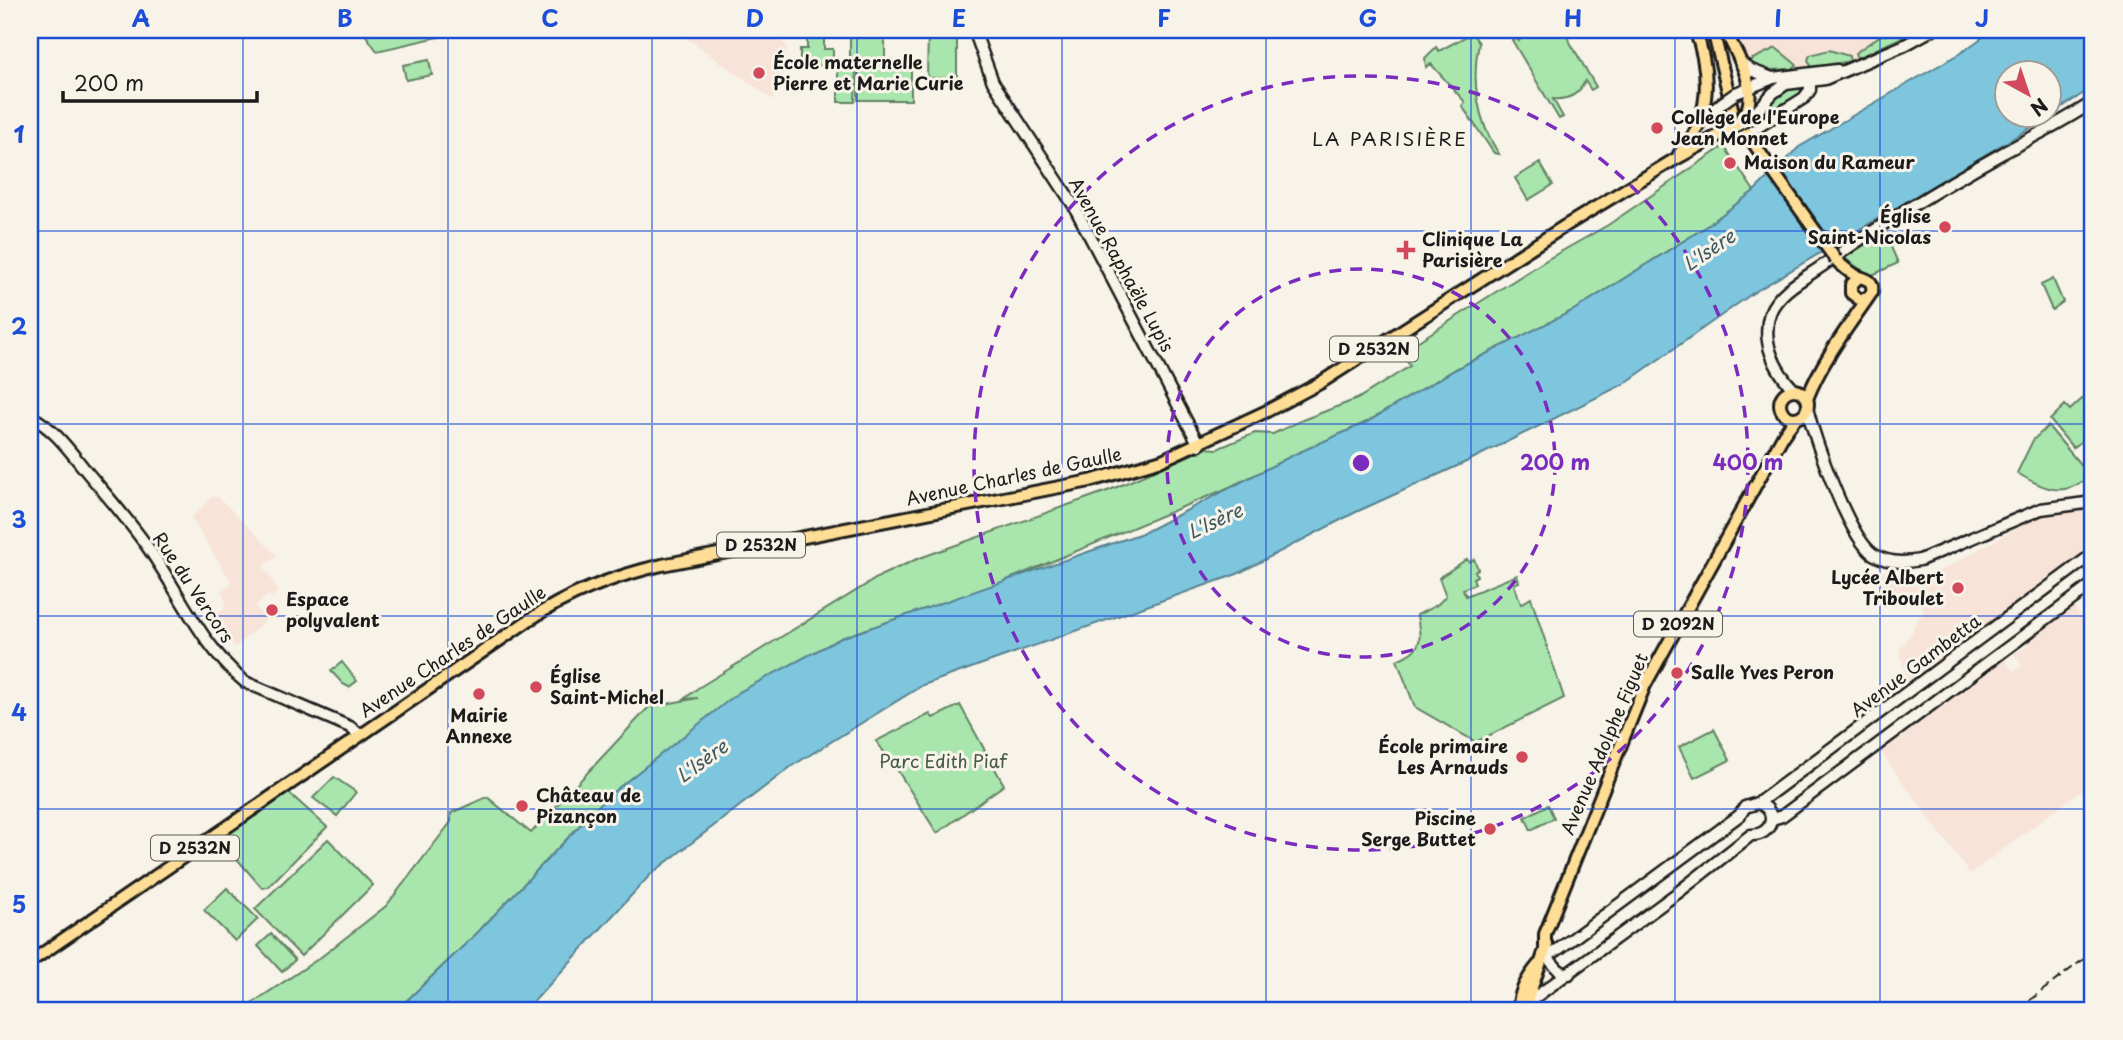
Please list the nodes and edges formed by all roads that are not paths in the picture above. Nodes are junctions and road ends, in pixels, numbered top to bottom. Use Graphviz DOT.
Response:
graph roads {
  1 [pos="974,30"];
  2 [pos="1695,30"];
  3 [pos="1704,30"];
  4 [pos="1713,30"];
  5 [pos="1725,30"];
  6 [pos="1932,30"];
  7 [pos="1740,62"];
  8 [pos="1722,73"];
  9 [pos="1810,77"];
  10 [pos="1773,78"];
  11 [pos="1749,86"];
  12 [pos="2093,102"];
  13 [pos="1749,114"];
  14 [pos="1701,121"];
  15 [pos="1766,122"];
  16 [pos="1734,129"];
  17 [pos="1716,137"];
  18 [pos="1758,150"];
  19 [pos="1672,161"];
  20 [pos="1855,281"];
  21 [pos="1861,298"];
  22 [pos="1797,404"];
  23 [pos="30,416"];
  24 [pos="1199,445"];
  25 [pos="2093,502"];
  26 [pos="2093,554"];
  27 [pos="2093,583"];
  28 [pos="360,736"];
  29 [pos="1758,803"];
  30 [pos="1740,815"];
  31 [pos="1772,819"];
  32 [pos="1751,835"];
  33 [pos="1543,955"];
  34 [pos="30,962"];
  35 [pos="1569,974"];
  36 [pos="1527,1004"];
  1 -- 24 [label="main road, Avenue Raphaële Lupis"];
  2 -- 14 [label="main road, D 2532N"];
  3 -- 8 [label="main road"];
  4 -- 8 [label="main road"];
  5 -- 7 [label="main road"];
  6 -- 9 [label="main road"];
  7 -- 10 [label="main road"];
  7 -- 11 [label="main road"];
  8 -- 16 [label="main road"];
  9 -- 10 [label="main road"];
  9 -- 13 [label="main road"];
  9 -- 15 [label="main road"];
  10 -- 11 [label="main road"];
  11 -- 13 [label="main road"];
  11 -- 14 [label="main road, bridge"];
  12 -- 22 [label="main road"];
  13 -- 16 [label="main road, D 2532N, bridge"];
  14 -- 17 [label="main road"];
  14 -- 19 [label="main road, D 2532N"];
  15 -- 16 [label="main road"];
  15 -- 18 [label="main road"];
  16 -- 17 [label="main road, D 2532N"];
  16 -- 18 [label="main road"];
  17 -- 19 [label="main road, D 2532N"];
  18 -- 20 [label="main road, bridge"];
  19 -- 24 [label="main road, D 2532N"];
  20 -- 21 [label="main road"];
  20 -- 21 [label="main road"];
  21 -- 22 [label="main road, D 2092N"];
  22 -- 25 [label="main road"];
  22 -- 33 [label="main road, Avenue Adolphe Figuet / D 2092N"];
  23 -- 28 [label="main road, Rue du Vercors"];
  24 -- 28 [label="main road, Avenue Charles de Gaulle / D 2532N"];
  26 -- 29 [label="main road, Avenue Gambetta"];
  27 -- 31 [label="main road"];
  28 -- 34 [label="main road, Avenue Charles de Gaulle / D 2532N"];
  29 -- 30 [label="main road, Avenue Gambetta"];
  29 -- 31 [label="main road"];
  30 -- 32 [label="main road"];
  30 -- 33 [label="main road, Avenue Gambetta"];
  31 -- 32 [label="main road"];
  32 -- 35 [label="main road"];
  33 -- 35 [label="main road"];
  33 -- 36 [label="main road, D 2092N"];
  35 -- 36 [label="main road"];
}
